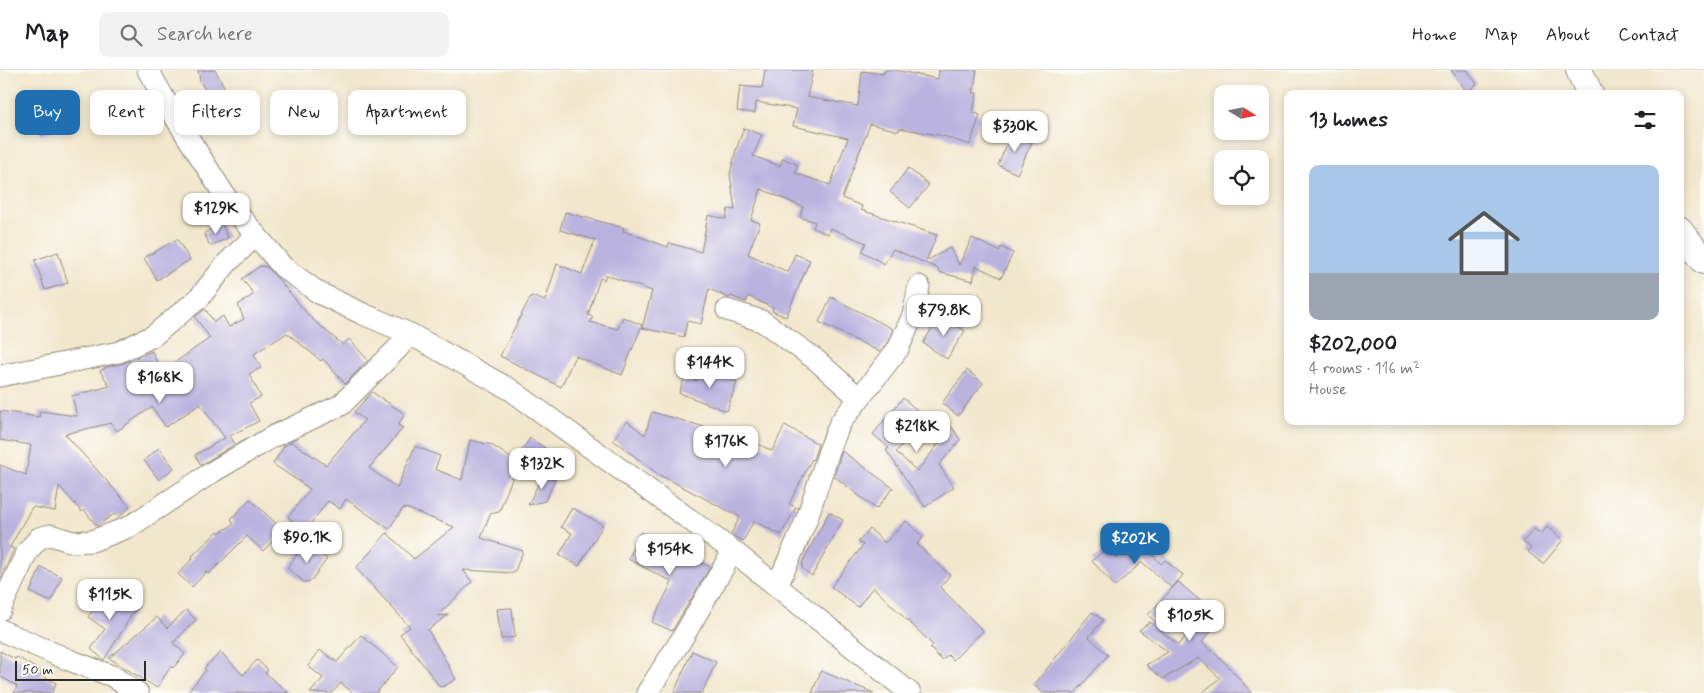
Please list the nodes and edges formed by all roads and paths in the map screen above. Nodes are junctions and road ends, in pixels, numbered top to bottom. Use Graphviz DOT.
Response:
graph roads {
  1 [pos="148,70"];
  2 [pos="1579,70"];
  3 [pos="1588,90"];
  4 [pos="256,235"];
  5 [pos="1684,235"];
  6 [pos="1704,261"];
  7 [pos="919,286"];
  8 [pos="727,310"];
  9 [pos="410,334"];
  10 [pos="0,376"];
  11 [pos="860,398"];
  12 [pos="733,551"];
  13 [pos="777,586"];
  14 [pos="0,610"];
  15 [pos="0,630"];
  16 [pos="138,693"];
  17 [pos="647,693"];
  18 [pos="910,693"];
  1 -- 4 [label="street"];
  2 -- 3 [label="main road"];
  4 -- 9 [label="street"];
  4 -- 10 [label="street"];
  5 -- 6 [label="main road"];
  7 -- 11 [label="street"];
  8 -- 11 [label="street"];
  9 -- 12 [label="street"];
  9 -- 14 [label="street"];
  11 -- 13 [label="street"];
  12 -- 13 [label="street"];
  12 -- 17 [label="street"];
  13 -- 18 [label="street"];
  15 -- 16 [label="street"];
}
